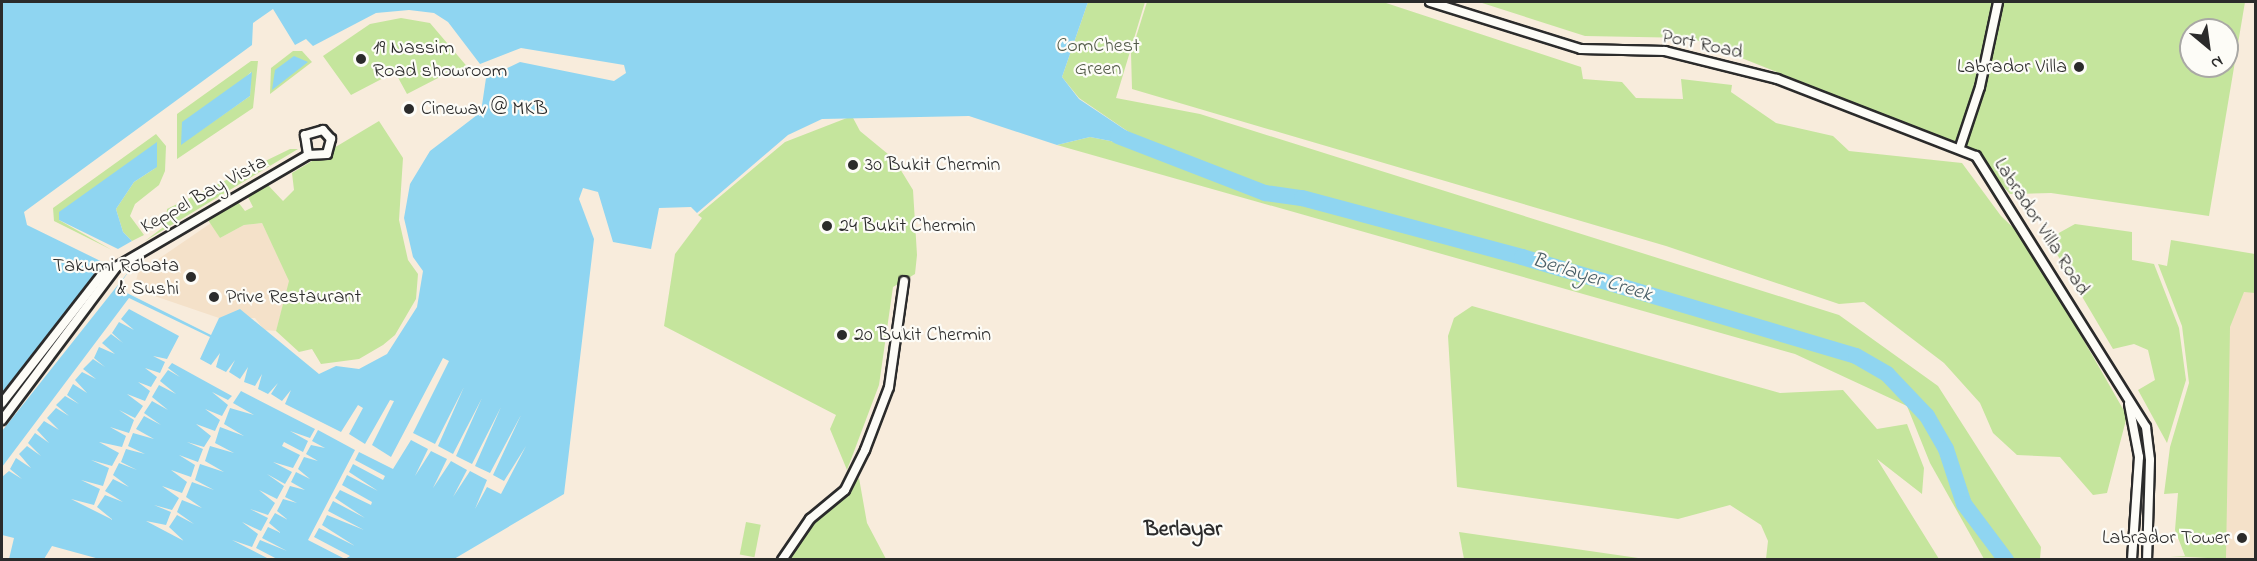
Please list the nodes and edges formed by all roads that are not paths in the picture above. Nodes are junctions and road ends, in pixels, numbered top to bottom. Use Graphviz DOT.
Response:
graph roads {
  1 [pos="1430,2"];
  2 [pos="1998,2"];
  3 [pos="1960,147"];
  4 [pos="308,155"];
  5 [pos="118,265"];
  6 [pos="904,281"];
  7 [pos="2127,399"];
  8 [pos="2,404"];
  9 [pos="2,420"];
  10 [pos="2146,505"];
  11 [pos="2133,506"];
  12 [pos="782,560"];
  13 [pos="2132,560"];
  14 [pos="2147,560"];
  1 -- 3 [label="street, Port Road"];
  2 -- 3 [label="street"];
  3 -- 7 [label="street, Labrador Villa Road"];
  4 -- 5 [label="street, Keppel Bay Vista"];
  5 -- 8 [label="street"];
  5 -- 9 [label="street"];
  6 -- 12 [label="street"];
  7 -- 10 [label="street, Labrador Villa Road"];
  7 -- 11 [label="street, Labrador Villa Road"];
  10 -- 11 [label="street"];
  10 -- 14 [label="street, Labrador Villa Road"];
  11 -- 13 [label="street, Labrador Villa Road"];
}
